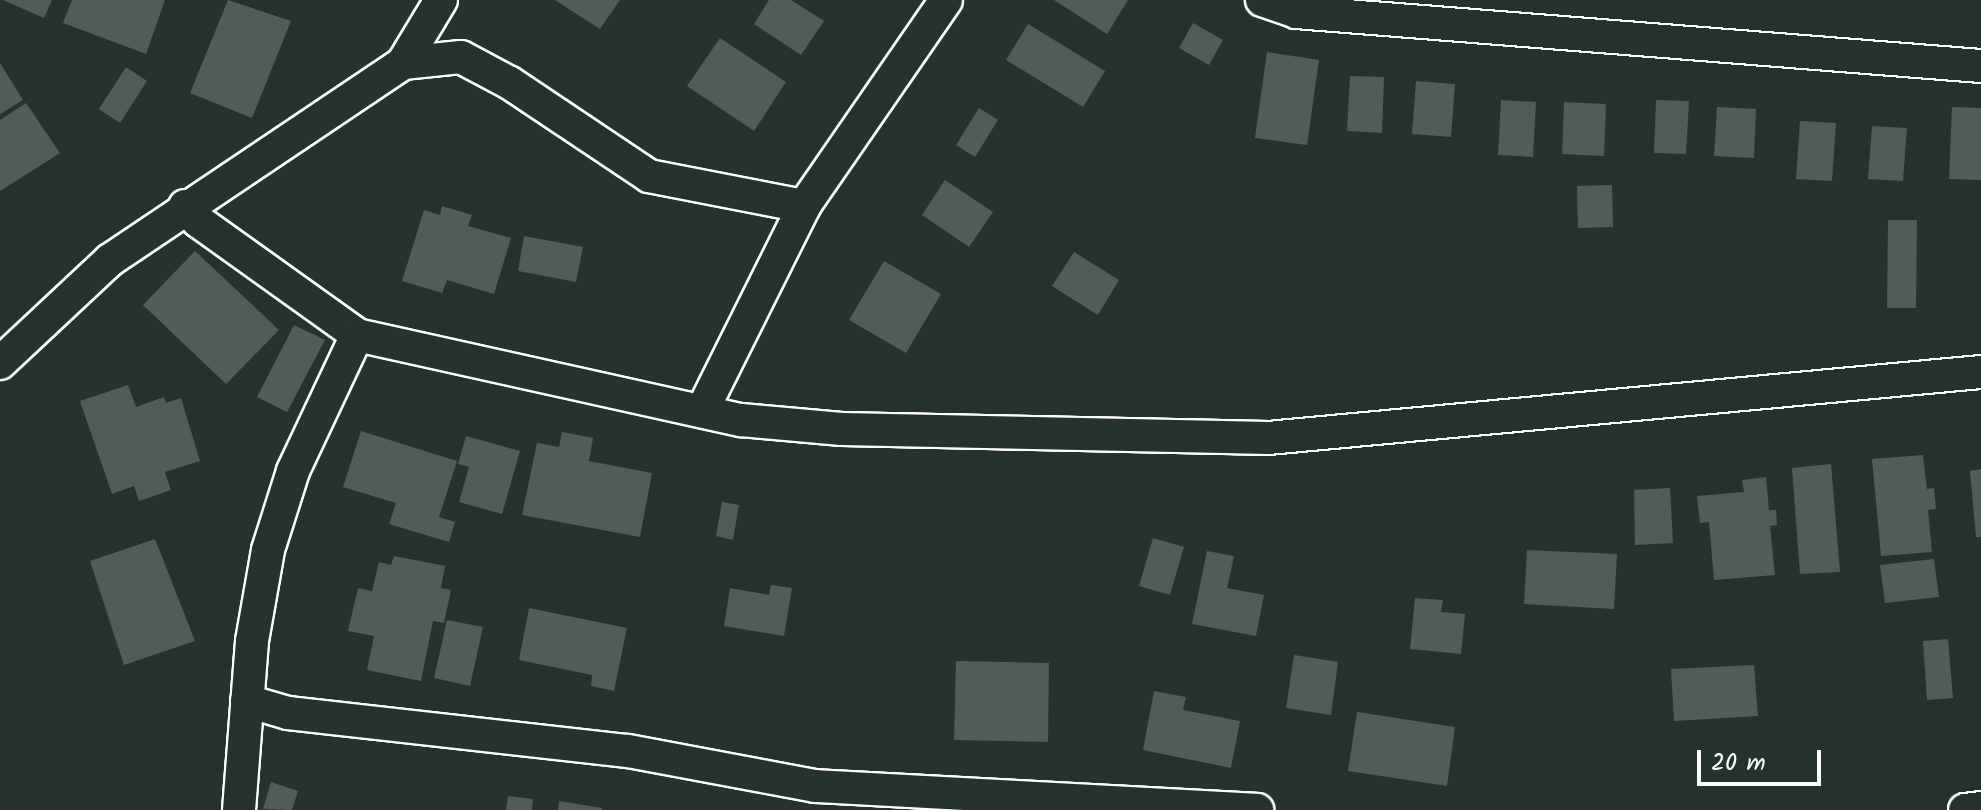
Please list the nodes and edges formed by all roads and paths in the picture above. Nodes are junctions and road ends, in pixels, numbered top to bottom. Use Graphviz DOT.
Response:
graph roads {
  1 [pos="441,0"];
  2 [pos="946,0"];
  3 [pos="1262,0"];
  4 [pos="403,63"];
  5 [pos="1981,66"];
  6 [pos="185,206"];
  7 [pos="804,206"];
  8 [pos="357,335"];
  9 [pos="0,363"];
  10 [pos="1981,372"];
  11 [pos="702,411"];
  12 [pos="247,701"];
  13 [pos="1981,808"];
  14 [pos="239,810"];
  15 [pos="1257,810"];
  16 [pos="1965,810"];
  1 -- 4 [label="street"];
  2 -- 7 [label="street"];
  3 -- 5 [label="street"];
  4 -- 6 [label="street"];
  4 -- 7 [label="street"];
  6 -- 8 [label="street"];
  6 -- 9 [label="street"];
  7 -- 11 [label="street"];
  8 -- 11 [label="street"];
  8 -- 12 [label="street"];
  10 -- 11 [label="street"];
  12 -- 14 [label="street"];
  12 -- 15 [label="street"];
  13 -- 16 [label="street"];
}
